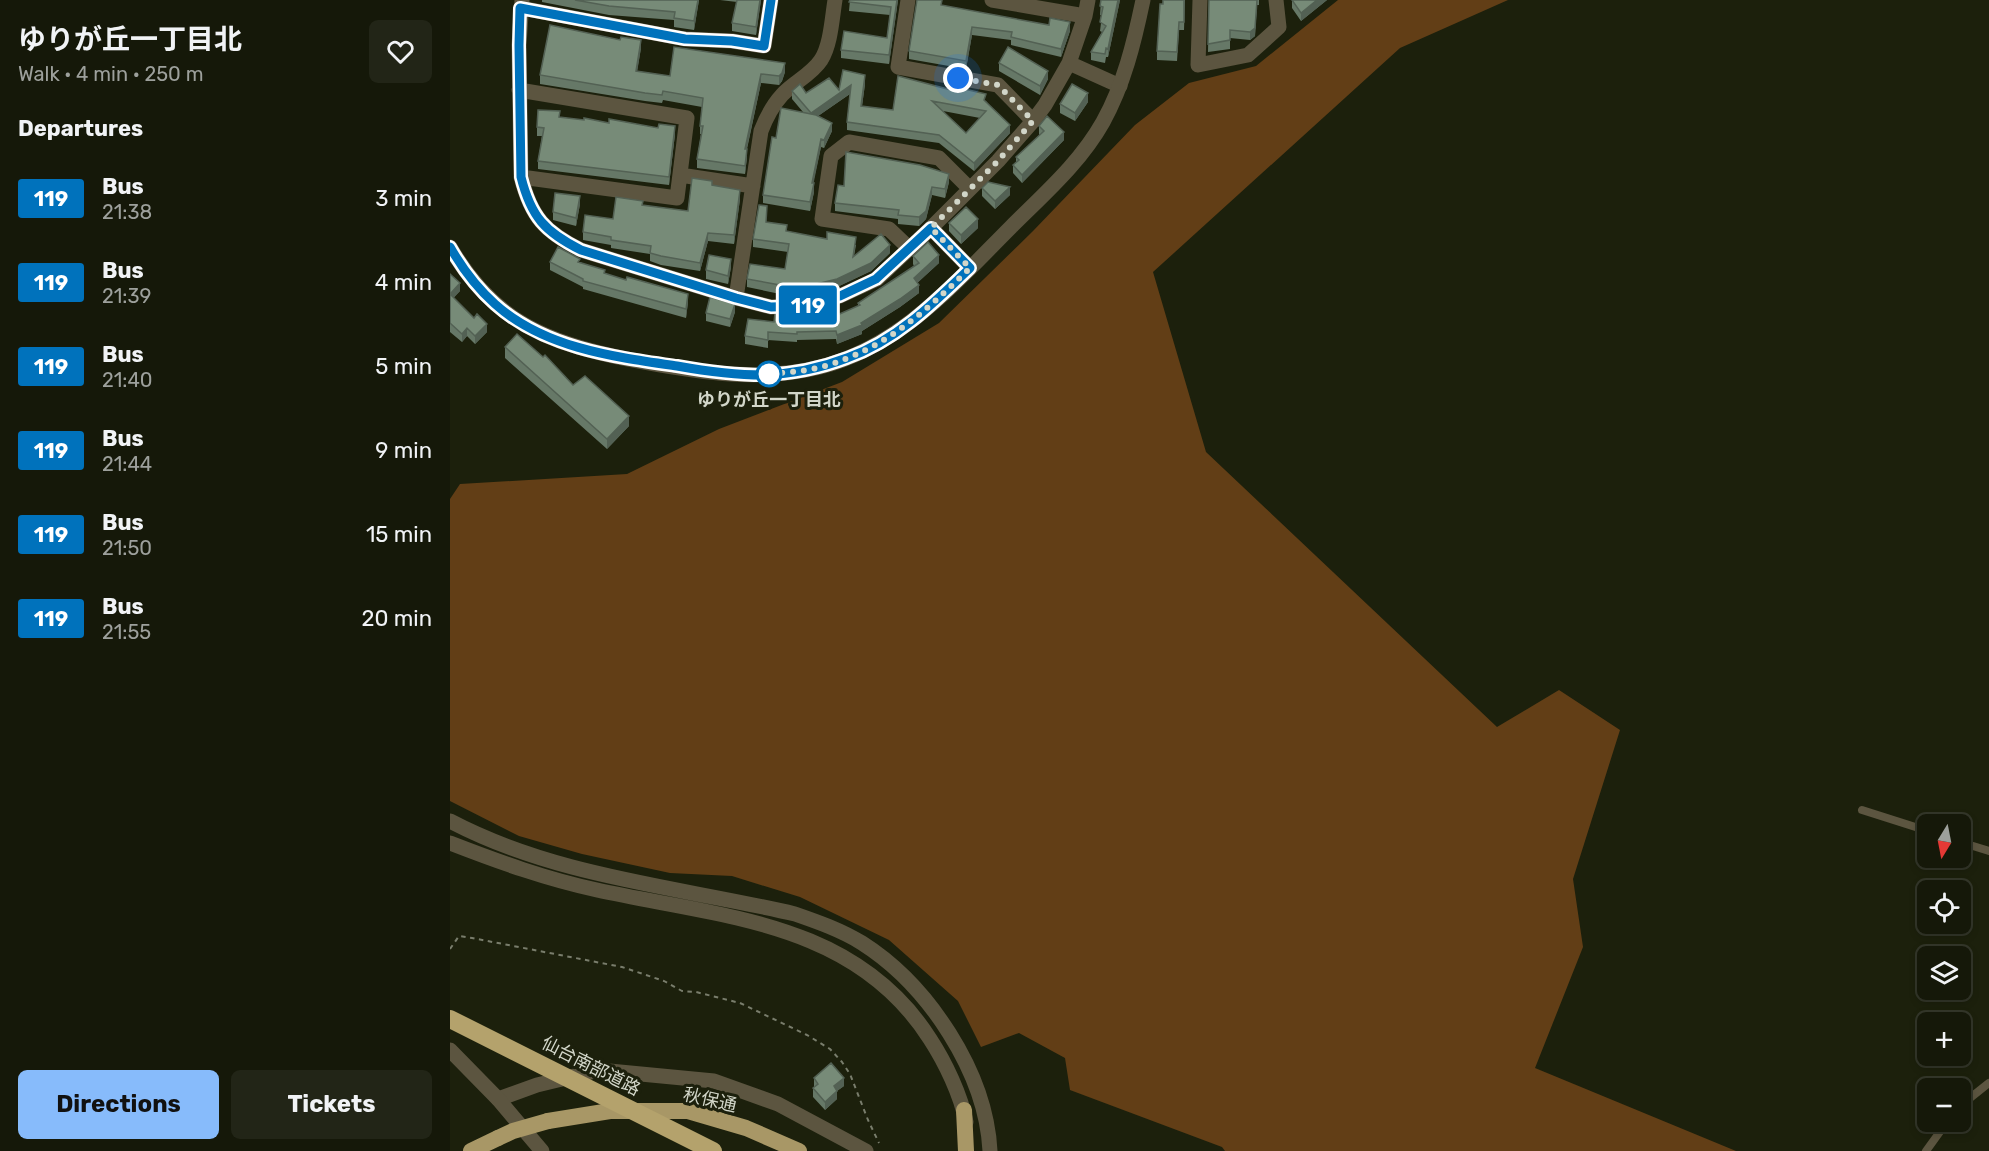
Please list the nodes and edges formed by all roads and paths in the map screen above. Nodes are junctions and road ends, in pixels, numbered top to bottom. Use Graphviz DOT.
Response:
graph roads {
  1 [pos="771,0"];
  2 [pos="835,0"];
  3 [pos="908,0"];
  4 [pos="993,0"];
  5 [pos="1088,0"];
  6 [pos="1143,0"];
  7 [pos="1200,0"];
  8 [pos="1276,0"];
  9 [pos="521,4"];
  10 [pos="1085,16"];
  11 [pos="1069,63"];
  12 [pos="1120,86"];
  13 [pos="519,90"];
  14 [pos="1033,121"];
  15 [pos="680,175"];
  16 [pos="521,177"];
  17 [pos="753,186"];
  18 [pos="970,189"];
  19 [pos="931,228"];
  20 [pos="450,247"];
  21 [pos="909,248"];
  22 [pos="970,268"];
  23 [pos="736,298"];
  24 [pos="1862,810"];
  25 [pos="450,821"];
  26 [pos="1917,828"];
  27 [pos="450,843"];
  28 [pos="1971,845"];
  29 [pos="1989,851"];
  30 [pos="450,949"];
  31 [pos="450,1019"];
  32 [pos="450,1050"];
  33 [pos="1989,1083"];
  34 [pos="1971,1097"];
  35 [pos="498,1099"];
  36 [pos="964,1110"];
  37 [pos="1940,1132"];
  38 [pos="873,1148"];
  39 [pos="471,1151"];
  40 [pos="542,1151"];
  41 [pos="713,1151"];
  42 [pos="799,1151"];
  43 [pos="966,1151"];
  44 [pos="972,1151"];
  45 [pos="990,1151"];
  46 [pos="1926,1151"];
  1 -- 9 [label="street"];
  2 -- 17 [label="street"];
  3 -- 14 [label="street"];
  4 -- 10 [label="street"];
  5 -- 10 [label="street"];
  6 -- 12 [label="street"];
  7 -- 8 [label="street"];
  9 -- 13 [label="street"];
  10 -- 11 [label="street"];
  11 -- 12 [label="street"];
  11 -- 14 [label="street"];
  12 -- 22 [label="street"];
  13 -- 15 [label="street"];
  13 -- 16 [label="street"];
  14 -- 18 [label="street"];
  15 -- 16 [label="street"];
  15 -- 17 [label="street"];
  16 -- 23 [label="street"];
  17 -- 23 [label="street"];
  18 -- 19 [label="street"];
  18 -- 21 [label="street"];
  19 -- 21 [label="street"];
  19 -- 22 [label="street"];
  20 -- 22 [label="street"];
  21 -- 23 [label="street"];
  24 -- 26 [label="lane"];
  25 -- 45 [label="street"];
  27 -- 36 [label="street"];
  28 -- 29 [label="lane"];
  30 -- 38 [label="path"];
  31 -- 41 [label="highway, 仙台南部道路, bridge"];
  32 -- 35 [label="street"];
  33 -- 34 [label="lane"];
  35 -- 38 [label="street"];
  35 -- 40 [label="street"];
  36 -- 43 [label="highway"];
  36 -- 44 [label="street"];
  37 -- 46 [label="lane"];
  39 -- 42 [label="highway, 秋保通, bridge"];
}
